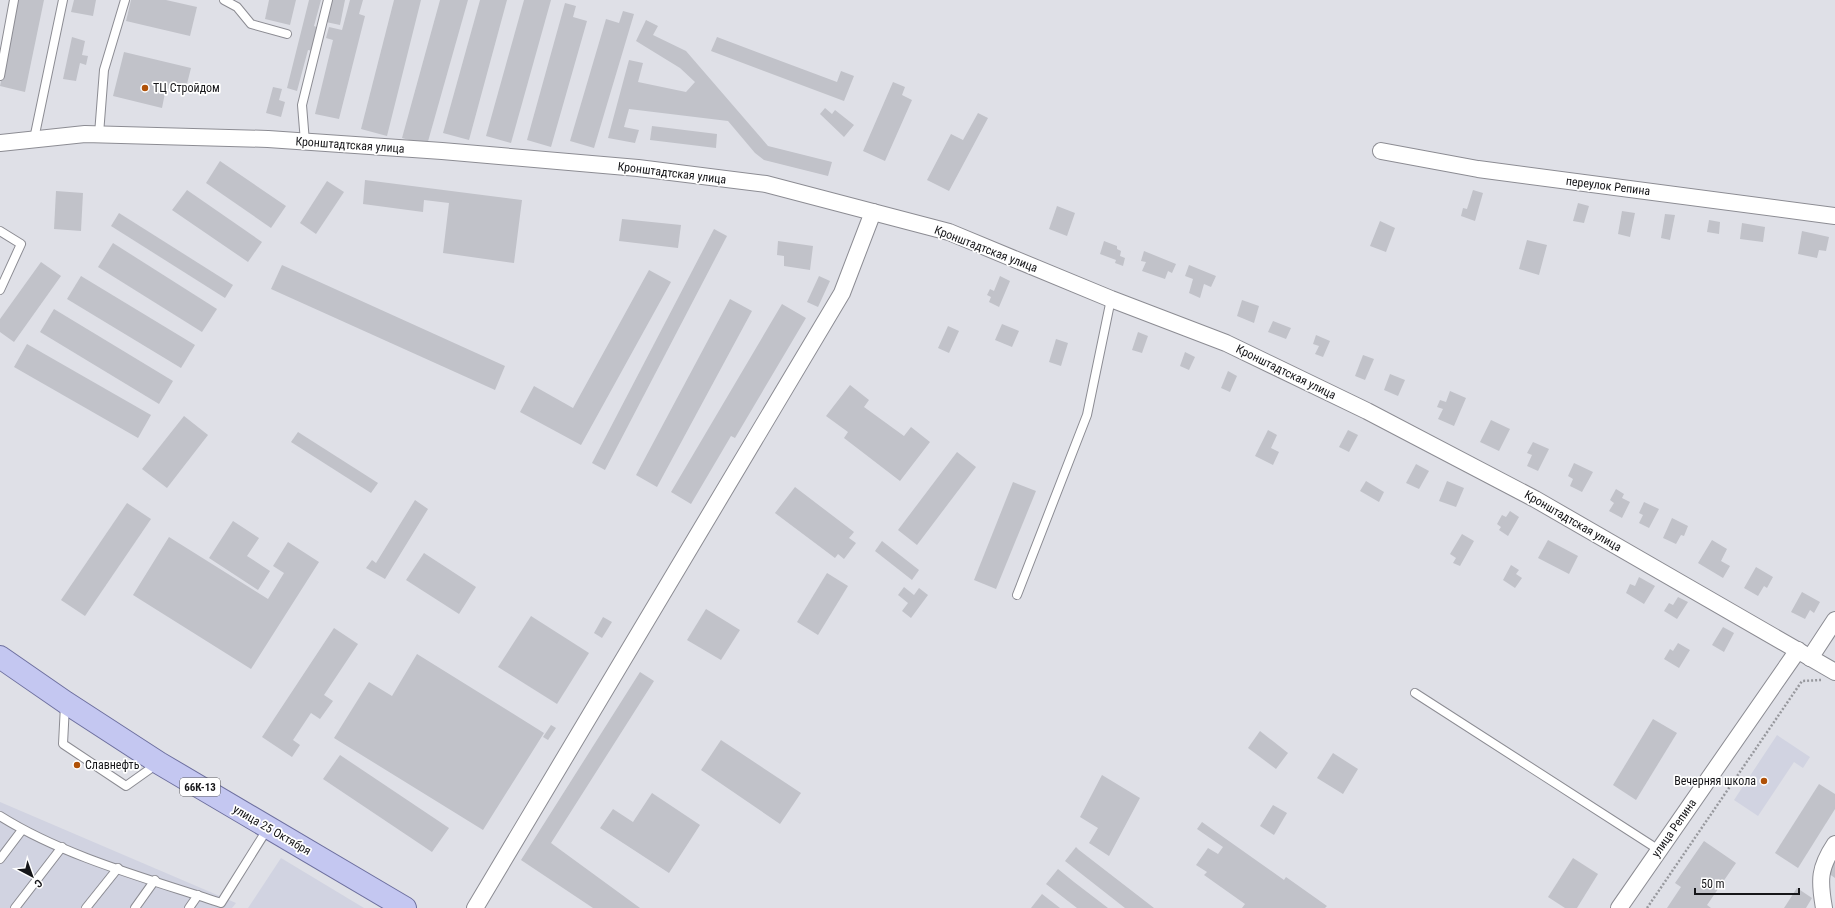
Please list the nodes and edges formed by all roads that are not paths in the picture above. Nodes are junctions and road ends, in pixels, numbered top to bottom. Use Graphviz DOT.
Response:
graph roads {
  1 [pos="14,0"];
  2 [pos="63,0"];
  3 [pos="125,0"];
  4 [pos="224,0"];
  5 [pos="328,0"];
  6 [pos="287,34"];
  7 [pos="0,76"];
  8 [pos="99,134"];
  9 [pos="34,139"];
  10 [pos="305,142"];
  11 [pos="0,143"];
  12 [pos="1381,151"];
  13 [pos="872,212"];
  14 [pos="1835,216"];
  15 [pos="0,231"];
  16 [pos="0,290"];
  17 [pos="1111,299"];
  18 [pos="1017,595"];
  19 [pos="1835,620"];
  20 [pos="1804,654"];
  21 [pos="0,657"];
  22 [pos="1831,676"];
  23 [pos="1415,693"];
  24 [pos="65,702"];
  25 [pos="160,763"];
  26 [pos="0,816"];
  27 [pos="269,828"];
  28 [pos="22,830"];
  29 [pos="1835,844"];
  30 [pos="62,847"];
  31 [pos="1659,850"];
  32 [pos="0,859"];
  33 [pos="118,868"];
  34 [pos="155,880"];
  35 [pos="198,895"];
  36 [pos="15,908"];
  37 [pos="86,908"];
  38 [pos="135,908"];
  39 [pos="189,908"];
  40 [pos="406,908"];
  41 [pos="476,908"];
  42 [pos="1619,908"];
  43 [pos="1824,908"];
  1 -- 7 [label="lane"];
  2 -- 9 [label="lane"];
  3 -- 8 [label="lane"];
  4 -- 6 [label="lane"];
  5 -- 10 [label="lane"];
  8 -- 9 [label="street, Кронштадтская улица"];
  8 -- 10 [label="street, Кронштадтская улица"];
  9 -- 11 [label="street, Кронштадтская улица"];
  10 -- 13 [label="street, Кронштадтская улица"];
  12 -- 14 [label="street, переулок Репина"];
  13 -- 17 [label="street, Кронштадтская улица"];
  13 -- 41 [label="street"];
  15 -- 16 [label="lane"];
  17 -- 18 [label="lane"];
  17 -- 20 [label="street, Кронштадтская улица"];
  19 -- 20 [label="street, улица Репина"];
  20 -- 22 [label="street, Кронштадтская улица"];
  20 -- 31 [label="street, улица Репина"];
  21 -- 24 [label="main road, улица 25 Октября / 66К-13"];
  23 -- 31 [label="lane"];
  24 -- 25 [label="main road, улица 25 Октября / 66К-13"];
  24 -- 25 [label="lane"];
  25 -- 27 [label="main road, улица 25 Октября / 66К-13"];
  26 -- 28 [label="lane"];
  27 -- 35 [label="lane"];
  27 -- 40 [label="main road, улица 25 Октября / 66К-13"];
  28 -- 30 [label="lane"];
  28 -- 32 [label="lane"];
  29 -- 43 [label="street"];
  30 -- 33 [label="lane"];
  30 -- 36 [label="lane"];
  31 -- 42 [label="street, улица Репина"];
  33 -- 34 [label="lane"];
  33 -- 37 [label="lane"];
  34 -- 35 [label="lane"];
  34 -- 38 [label="lane"];
  35 -- 39 [label="lane"];
}
